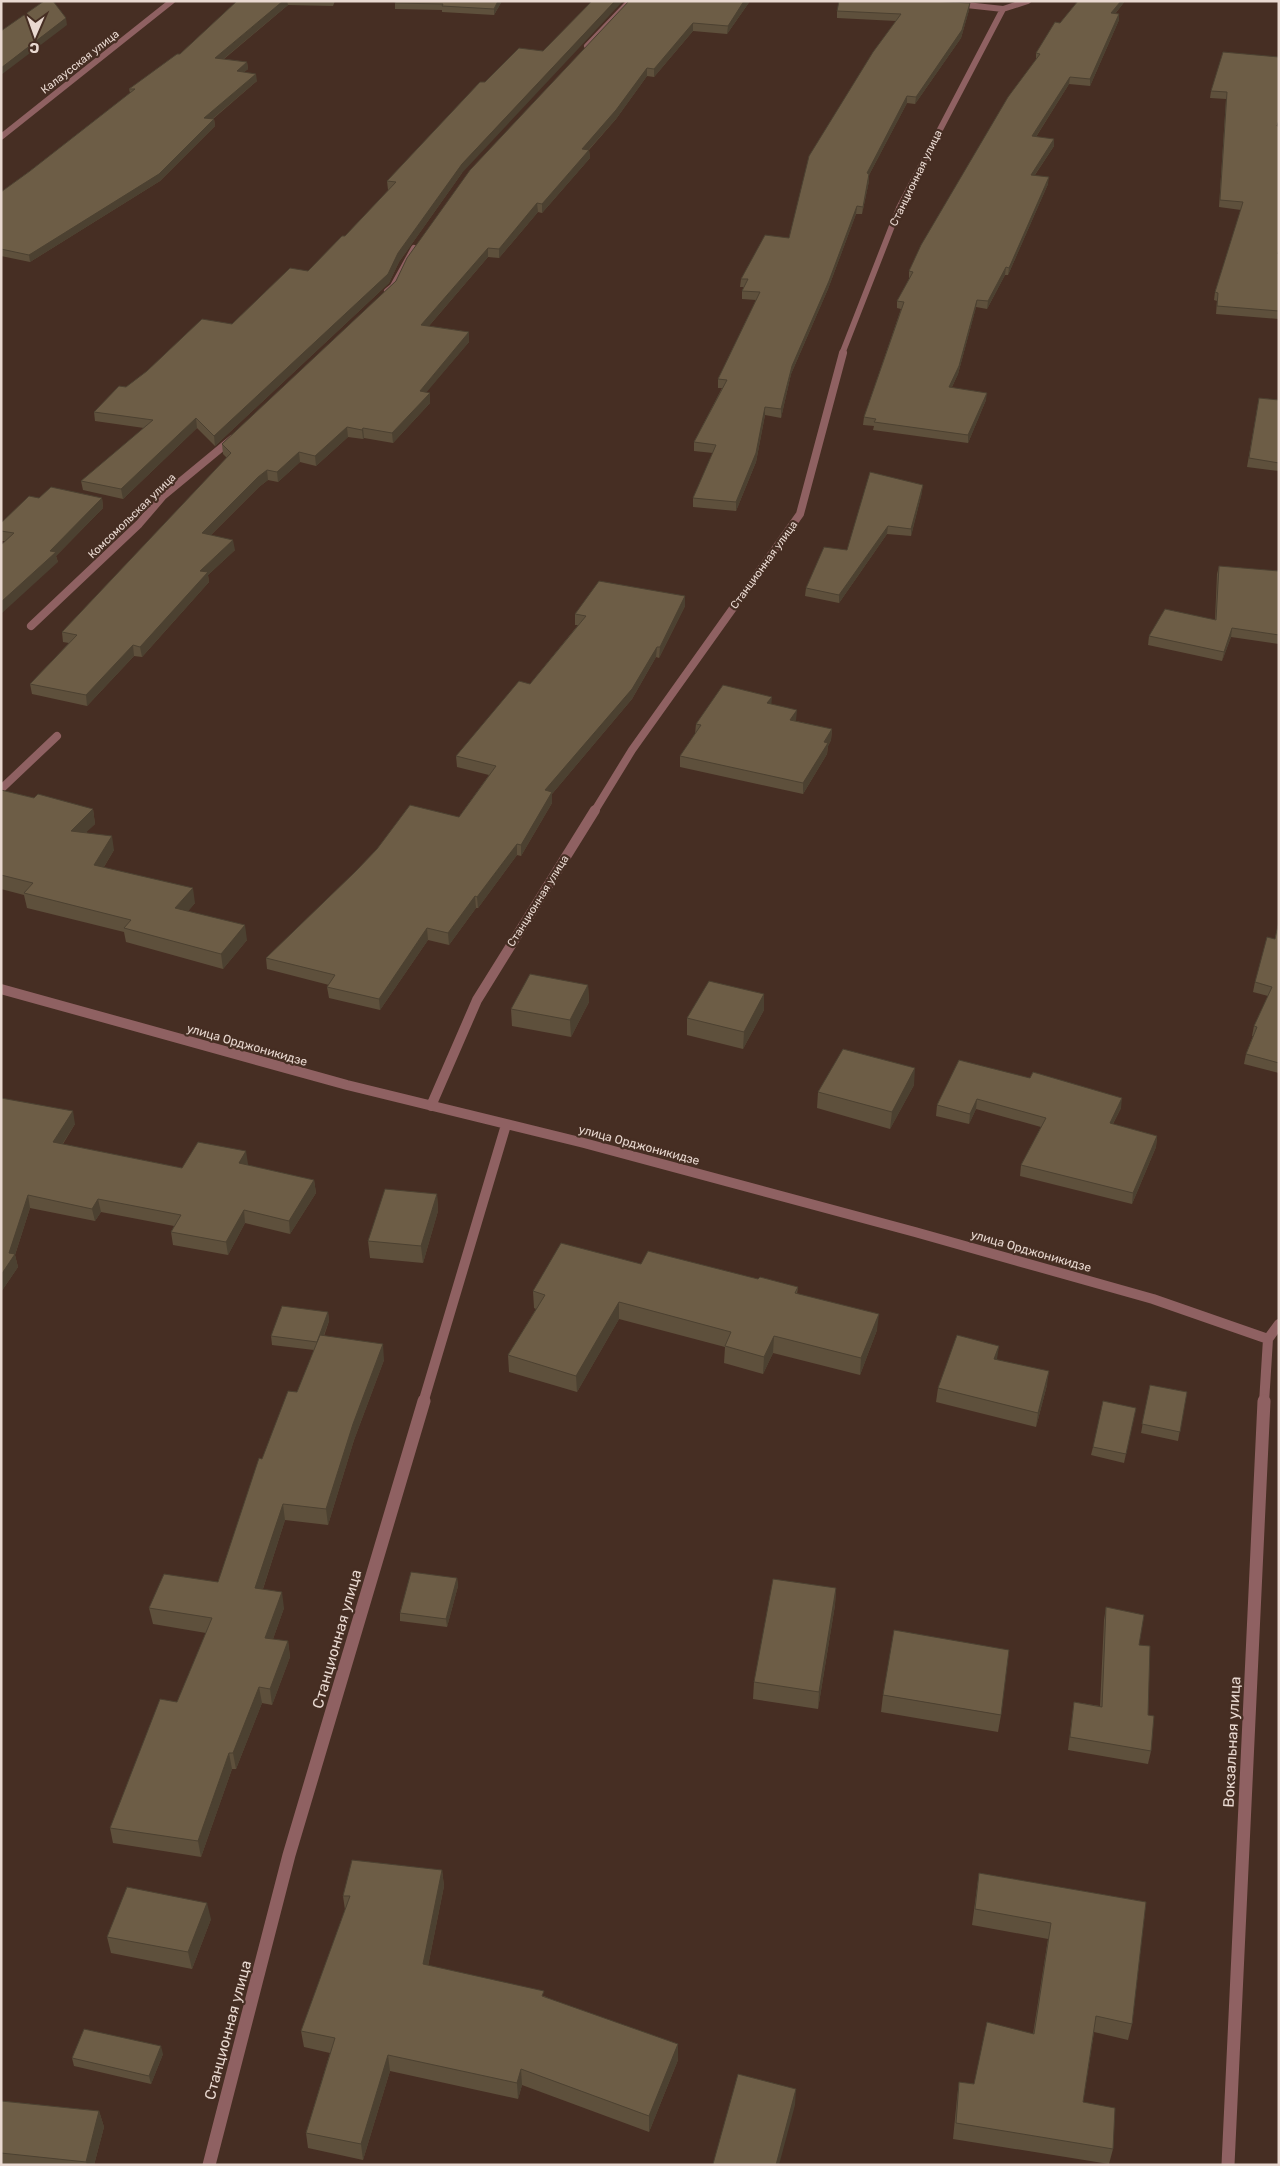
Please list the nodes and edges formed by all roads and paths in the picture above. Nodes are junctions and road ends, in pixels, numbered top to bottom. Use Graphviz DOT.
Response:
graph roads {
  1 [pos="172,1"];
  2 [pos="630,1"];
  3 [pos="1028,1"];
  4 [pos="949,4"];
  5 [pos="1003,9"];
  6 [pos="579,54"];
  7 [pos="1,137"];
  8 [pos="420,240"];
  9 [pos="378,299"];
  10 [pos="235,436"];
  11 [pos="31,626"];
  12 [pos="57,736"];
  13 [pos="1,789"];
  14 [pos="1,989"];
  15 [pos="431,1106"];
  16 [pos="506,1125"];
  17 [pos="1279,1324"];
  18 [pos="1268,1339"];
  19 [pos="209,2165"];
  20 [pos="1228,2165"];
  1 -- 7 [label="street, Калаусская улица"];
  2 -- 6 [label="street"];
  3 -- 5 [label="street"];
  4 -- 5 [label="street"];
  5 -- 15 [label="street, Станционная улица"];
  8 -- 9 [label="street"];
  10 -- 11 [label="street, Комсомольская улица"];
  12 -- 13 [label="street"];
  14 -- 15 [label="street, улица Орджоникидзе"];
  15 -- 16 [label="street, улица Орджоникидзе"];
  16 -- 18 [label="street, улица Орджоникидзе"];
  16 -- 19 [label="street, Станционная улица"];
  17 -- 18 [label="street"];
  18 -- 20 [label="street, Вокзальная улица"];
}
